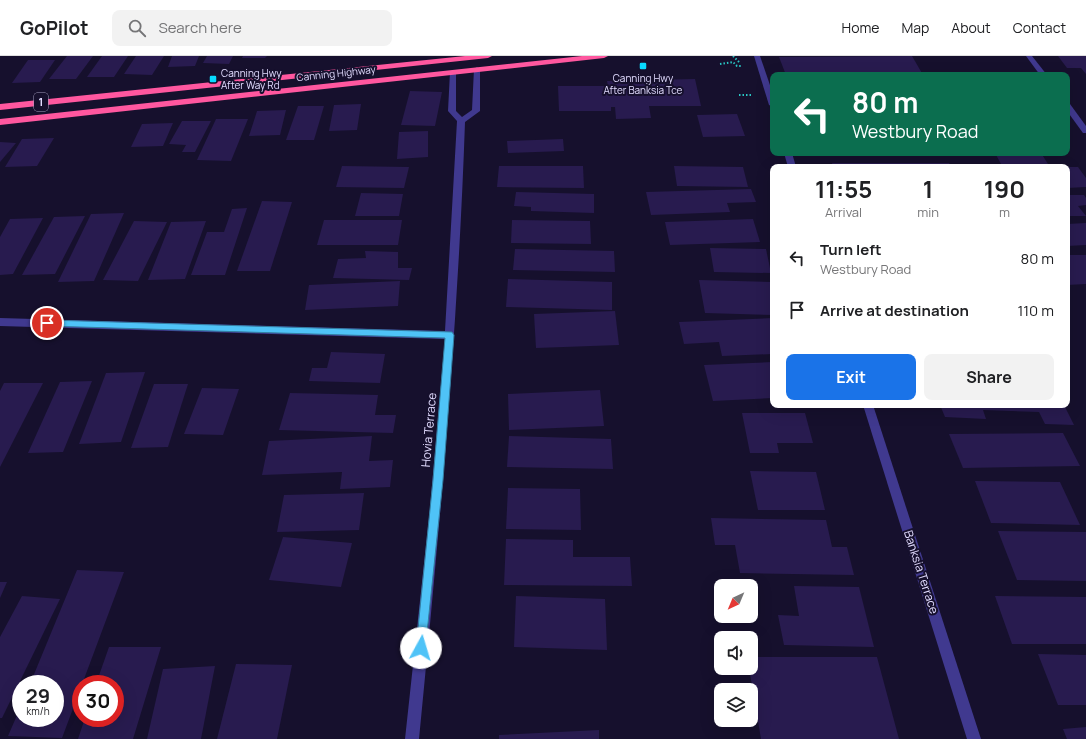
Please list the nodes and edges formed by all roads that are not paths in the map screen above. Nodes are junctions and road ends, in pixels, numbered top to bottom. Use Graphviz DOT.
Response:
graph roads {
  1 [pos="488,56"];
  2 [pos="604,56"];
  3 [pos="757,56"];
  4 [pos="1029,56"];
  5 [pos="472,57"];
  6 [pos="478,70"];
  7 [pos="452,72"];
  8 [pos="1042,72"];
  9 [pos="770,96"];
  10 [pos="0,106"];
  11 [pos="1070,110"];
  12 [pos="462,121"];
  13 [pos="0,122"];
  14 [pos="1086,131"];
  15 [pos="0,322"];
  16 [pos="449,335"];
  17 [pos="869,408"];
  18 [pos="412,739"];
  19 [pos="974,739"];
  1 -- 5 [label="highway, Canning Highway / 1"];
  2 -- 6 [label="highway, Canning Highway / 1"];
  3 -- 9 [label="street"];
  4 -- 8 [label="street"];
  5 -- 10 [label="highway, Canning Highway / 1"];
  6 -- 7 [label="highway, Canning Highway / 1"];
  6 -- 12 [label="street"];
  7 -- 12 [label="street"];
  7 -- 13 [label="highway, Canning Highway / 1"];
  11 -- 14 [label="street"];
  12 -- 16 [label="street, Hovia Terrace"];
  15 -- 16 [label="street"];
  16 -- 18 [label="street, Hovia Terrace"];
  17 -- 19 [label="street, Banksia Terrace"];
}
